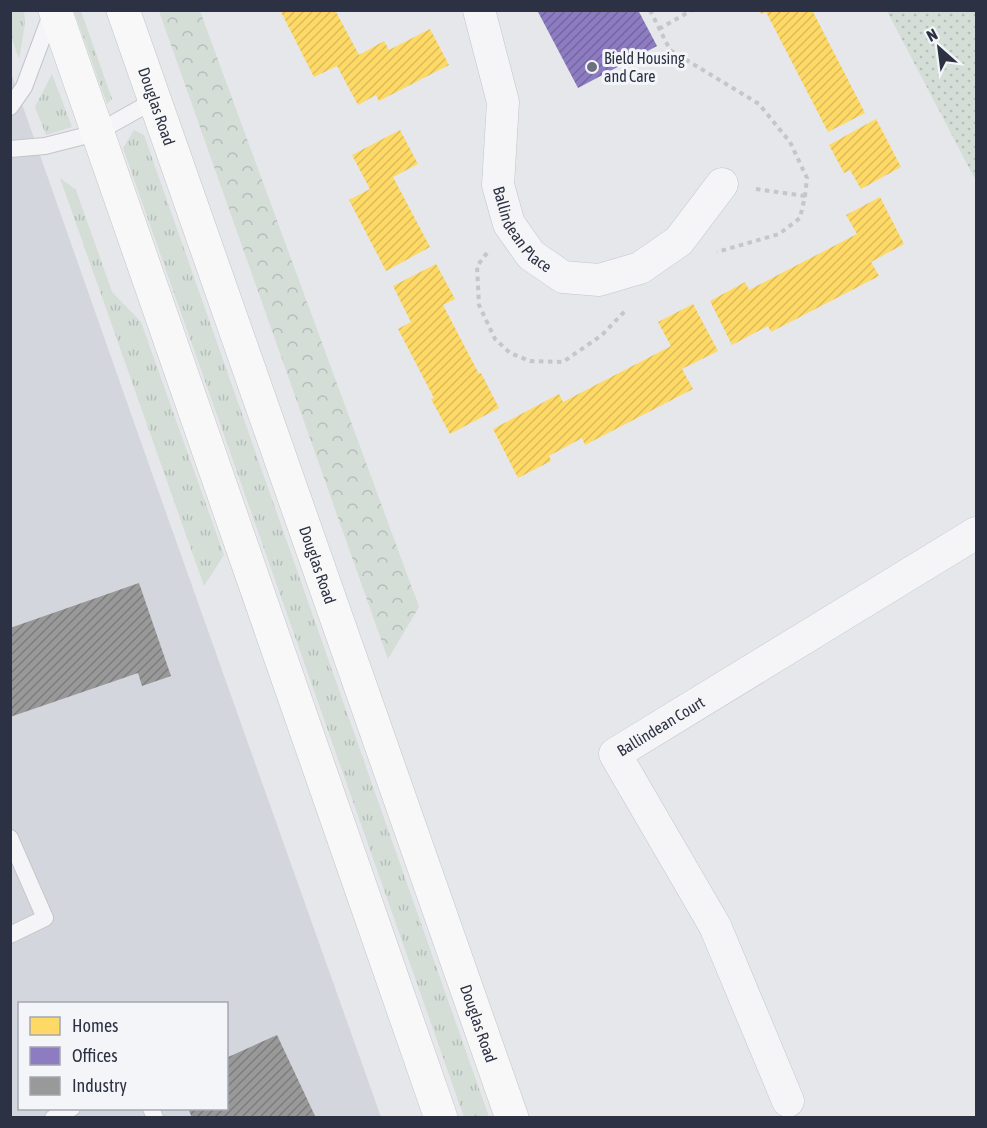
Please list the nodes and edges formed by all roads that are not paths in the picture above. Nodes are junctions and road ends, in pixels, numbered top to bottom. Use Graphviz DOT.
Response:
graph roads {
  1 [pos="53,10"];
  2 [pos="123,10"];
  3 [pos="479,10"];
  4 [pos="155,100"];
  5 [pos="10,107"];
  6 [pos="96,133"];
  7 [pos="10,149"];
  8 [pos="722,184"];
  9 [pos="976,533"];
  10 [pos="10,838"];
  11 [pos="10,934"];
  12 [pos="788,1101"];
  13 [pos="68,1110"];
  14 [pos="53,1118"];
  15 [pos="441,1118"];
  16 [pos="512,1118"];
  1 -- 5 [label="lane"];
  1 -- 6 [label="main road"];
  2 -- 4 [label="main road, Douglas Road"];
  3 -- 8 [label="street, Ballindean Place"];
  4 -- 6 [label="lane"];
  4 -- 16 [label="main road, Douglas Road"];
  6 -- 7 [label="lane"];
  6 -- 15 [label="main road"];
  9 -- 12 [label="street, Ballindean Court"];
  10 -- 11 [label="lane"];
  13 -- 14 [label="lane"];
}
